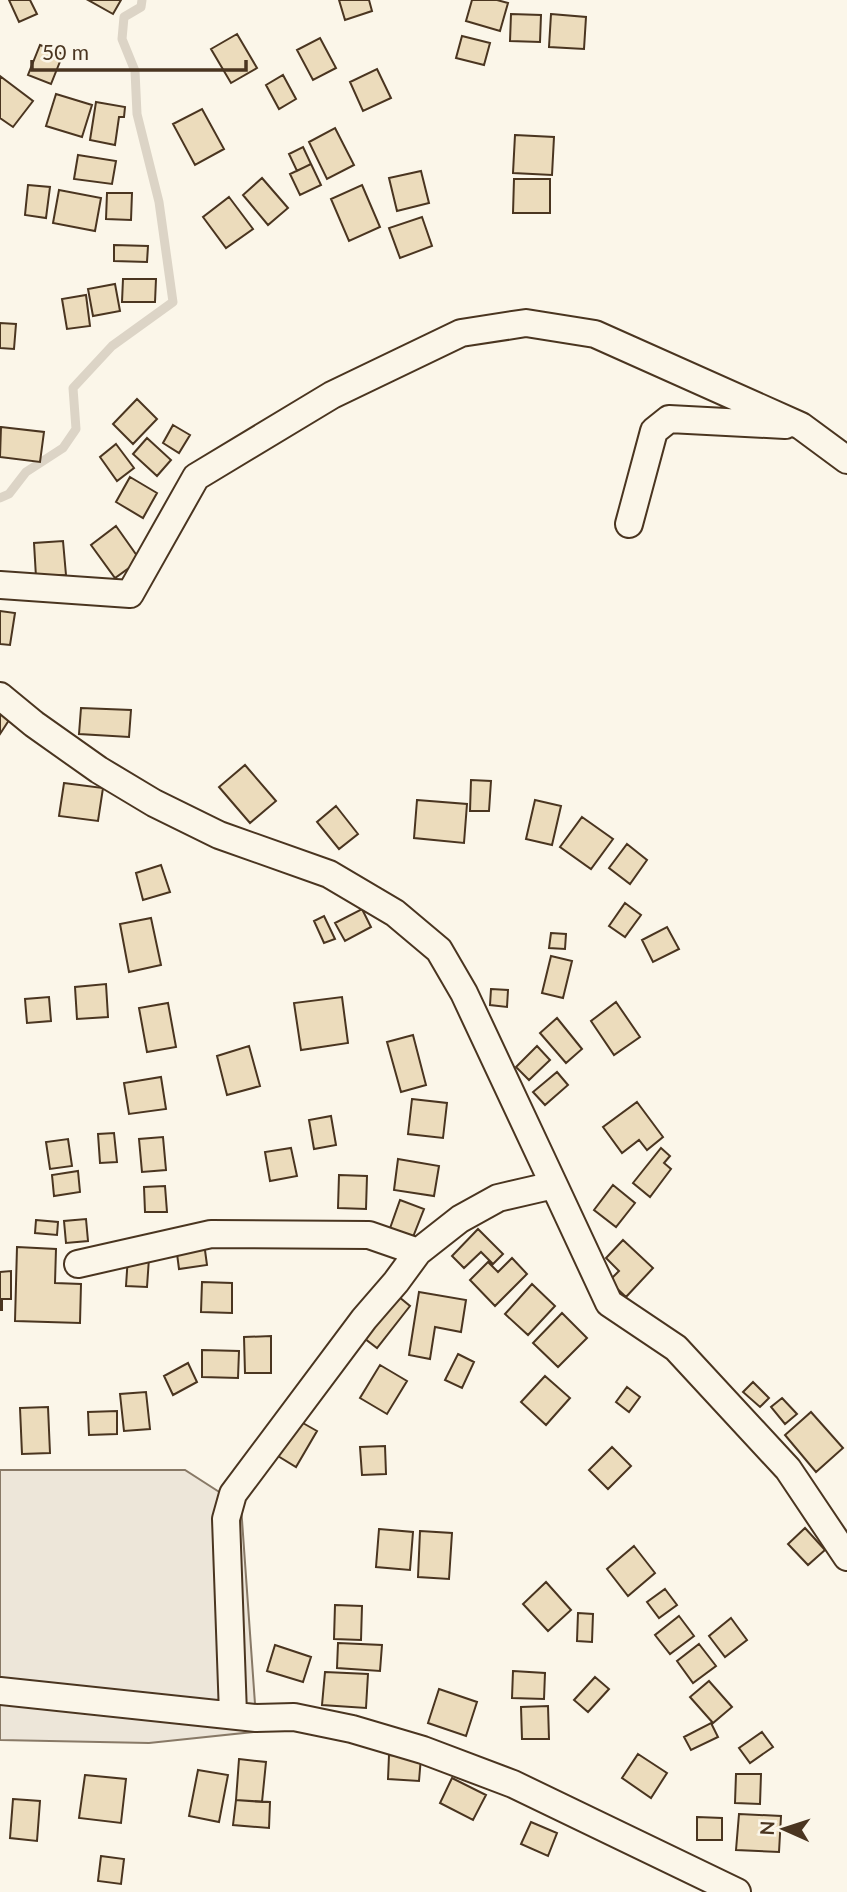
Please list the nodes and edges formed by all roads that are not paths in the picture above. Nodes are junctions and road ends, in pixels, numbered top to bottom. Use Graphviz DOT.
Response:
graph roads {
  1 [pos="801,426"];
  2 [pos="847,460"];
  3 [pos="629,524"];
  4 [pos="0,585"];
  5 [pos="0,696"];
  6 [pos="554,1185"];
  7 [pos="418,1252"];
  8 [pos="78,1264"];
  9 [pos="847,1557"];
  10 [pos="0,1690"];
  11 [pos="233,1714"];
  12 [pos="737,1892"];
  1 -- 2 [label="street"];
  1 -- 3 [label="street"];
  1 -- 4 [label="street"];
  5 -- 6 [label="street"];
  6 -- 7 [label="street"];
  6 -- 9 [label="street"];
  7 -- 8 [label="street"];
  7 -- 11 [label="street"];
  10 -- 11 [label="street"];
  11 -- 12 [label="street"];
}
